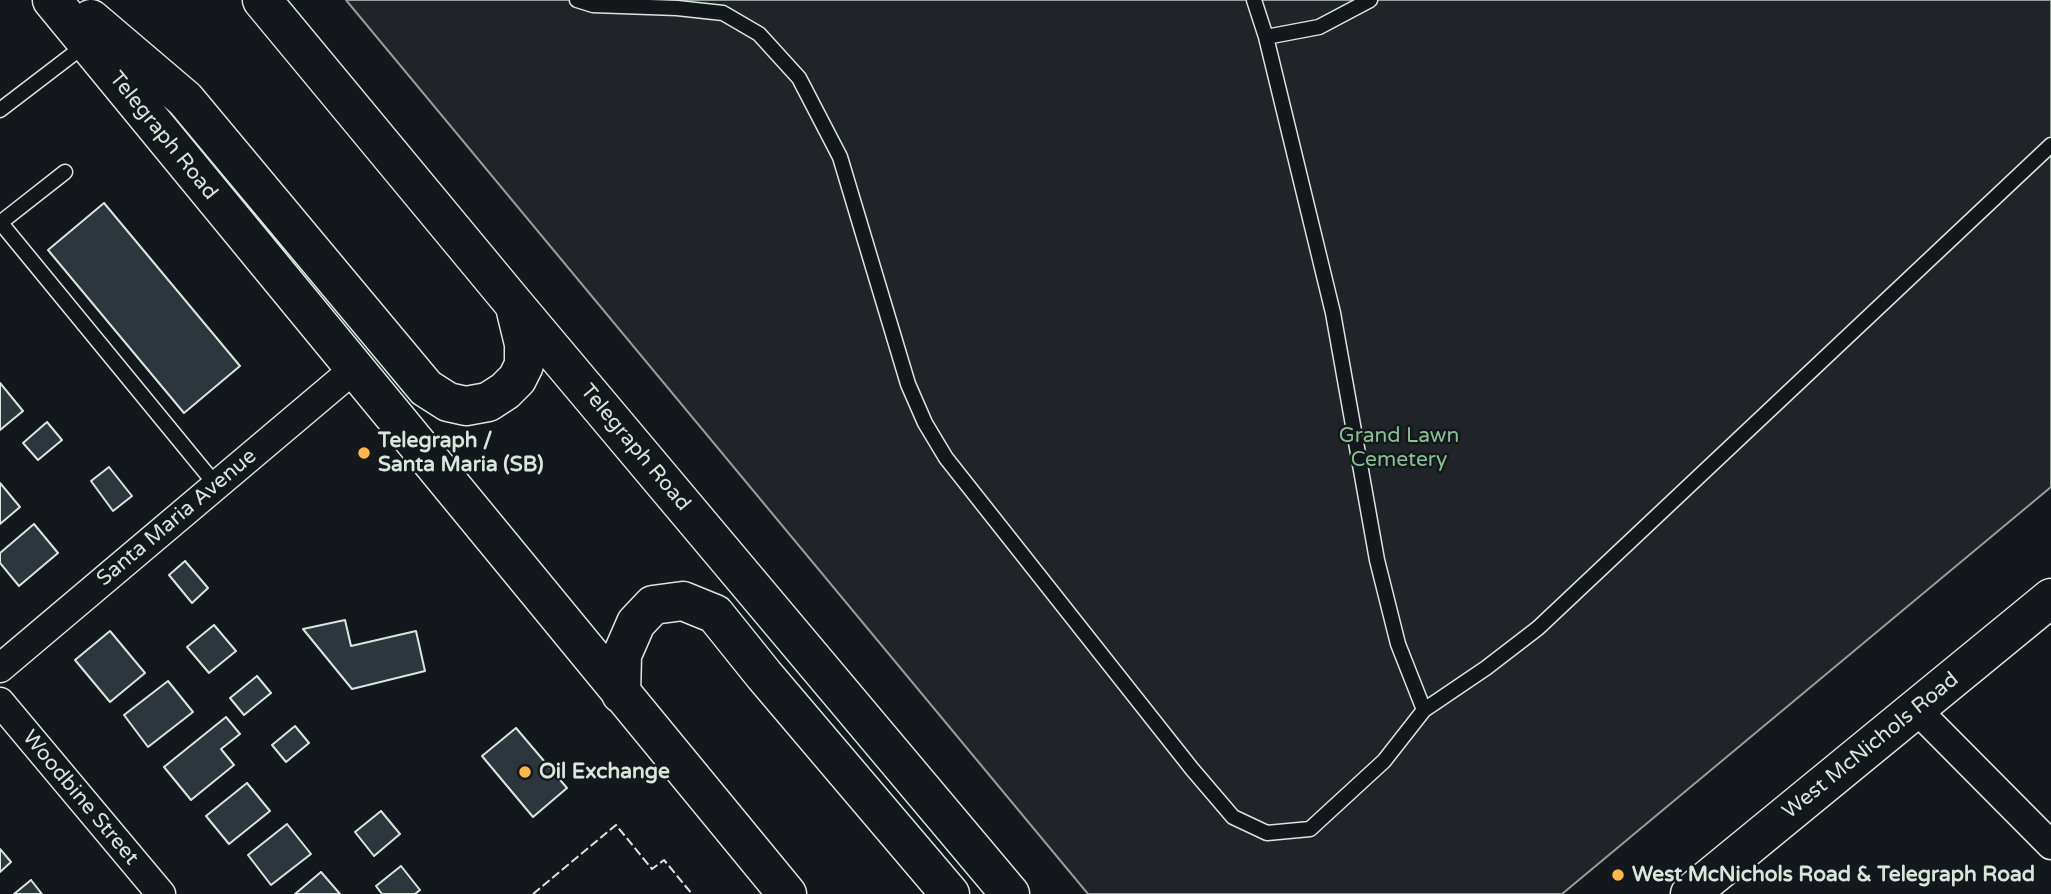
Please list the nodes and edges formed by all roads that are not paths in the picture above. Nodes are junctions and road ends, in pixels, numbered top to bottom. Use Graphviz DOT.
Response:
graph roads {
  1 [pos="52,0"];
  2 [pos="68,0"];
  3 [pos="262,0"];
  4 [pos="577,0"];
  5 [pos="1254,0"];
  6 [pos="1370,0"];
  7 [pos="727,6"];
  8 [pos="1266,37"];
  9 [pos="87,43"];
  10 [pos="0,110"];
  11 [pos="2051,145"];
  12 [pos="65,172"];
  13 [pos="0,223"];
  14 [pos="514,304"];
  15 [pos="354,369"];
  16 [pos="216,485"];
  17 [pos="2051,598"];
  18 [pos="0,668"];
  19 [pos="621,694"];
  20 [pos="0,702"];
  21 [pos="1916,709"];
  22 [pos="1424,710"];
  23 [pos="2051,845"];
  24 [pos="161,894"];
  25 [pos="787,894"];
  26 [pos="950,894"];
  27 [pos="1010,894"];
  28 [pos="1690,894"];
  1 -- 9 [label="main road, Telegraph Road"];
  2 -- 14 [label="main road"];
  3 -- 14 [label="main road, Telegraph Road"];
  4 -- 7 [label="lane"];
  5 -- 8 [label="lane"];
  6 -- 8 [label="lane"];
  7 -- 22 [label="lane"];
  8 -- 22 [label="lane"];
  9 -- 10 [label="lane"];
  9 -- 15 [label="main road, Telegraph Road"];
  11 -- 22 [label="lane"];
  12 -- 13 [label="lane"];
  13 -- 16 [label="lane"];
  14 -- 27 [label="main road, Telegraph Road"];
  15 -- 16 [label="street, Santa Maria Avenue"];
  15 -- 19 [label="main road, Telegraph Road"];
  16 -- 18 [label="street, Santa Maria Avenue"];
  17 -- 21 [label="main road, West McNichols Road"];
  19 -- 25 [label="main road, Telegraph Road"];
  19 -- 26 [label="main road"];
  20 -- 24 [label="street, Woodbine Street"];
  21 -- 23 [label="street"];
  21 -- 28 [label="main road, West McNichols Road"];
}
